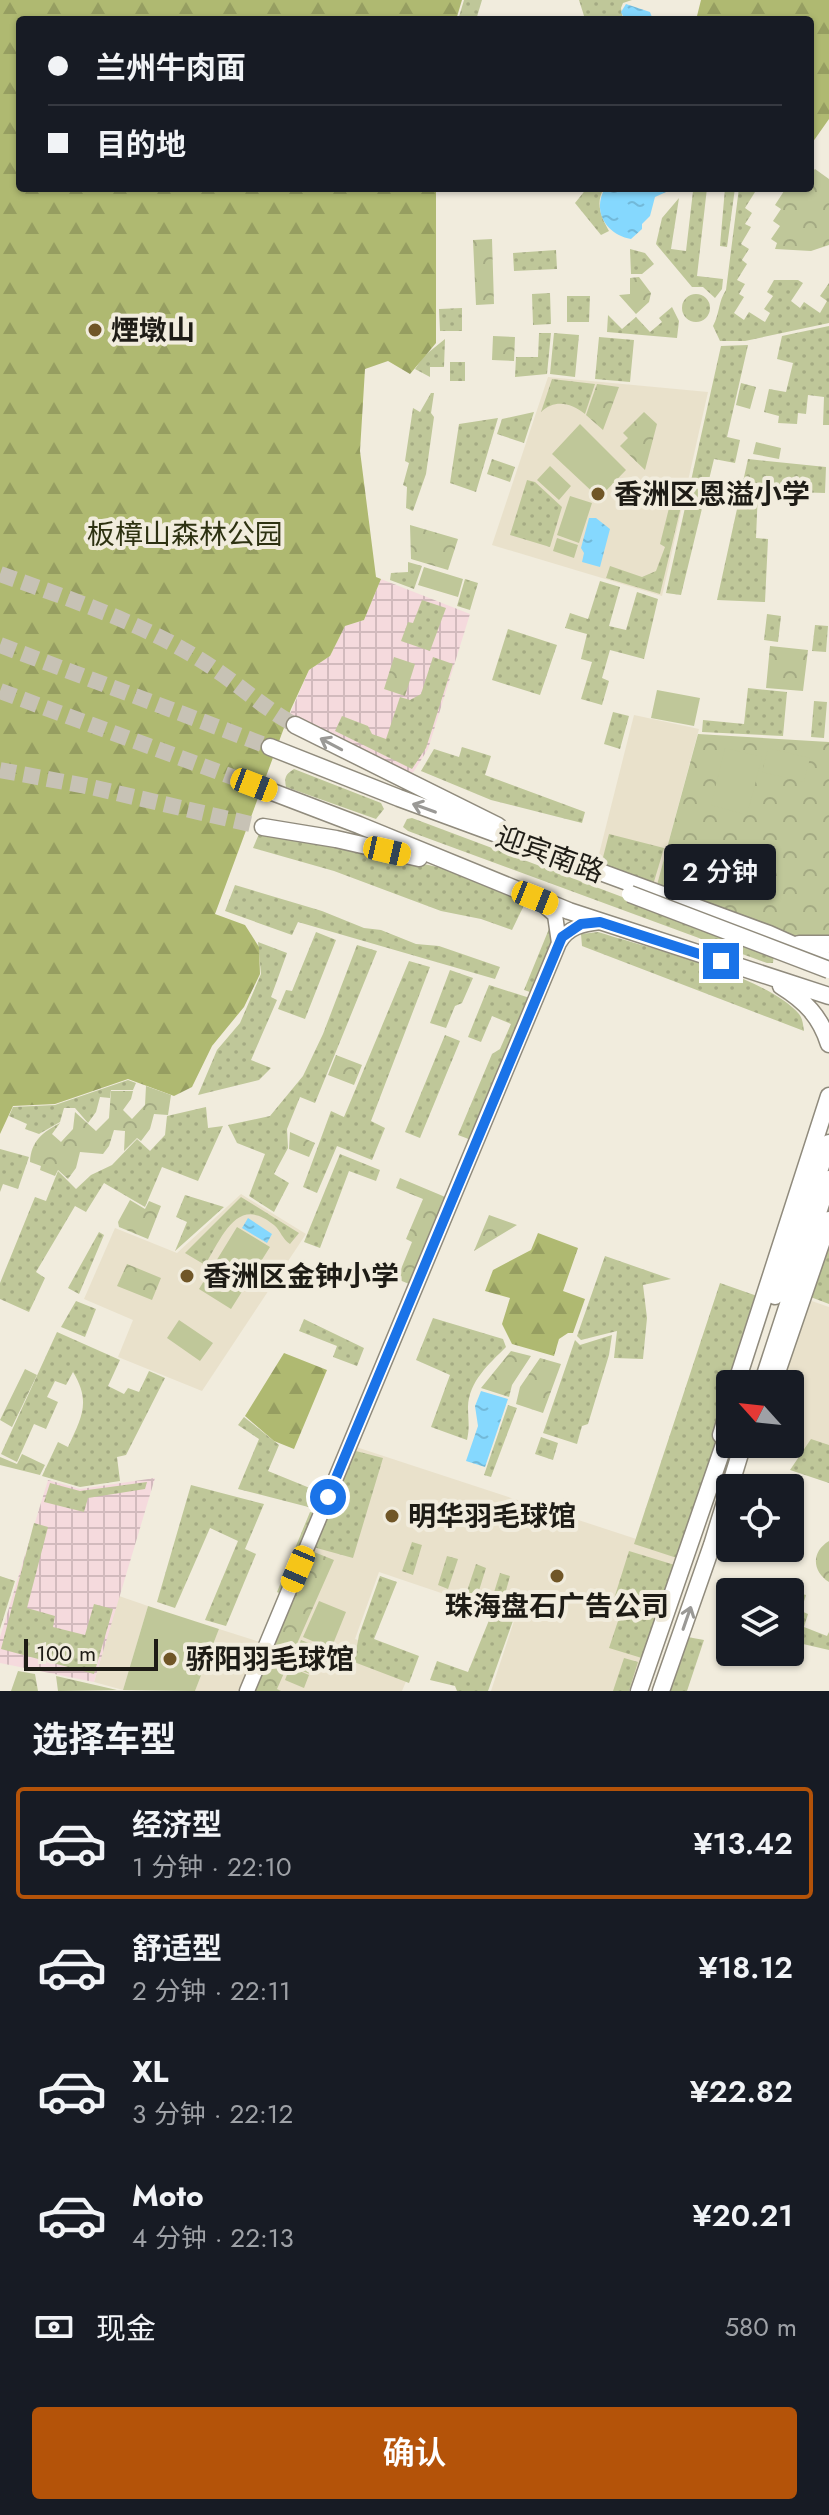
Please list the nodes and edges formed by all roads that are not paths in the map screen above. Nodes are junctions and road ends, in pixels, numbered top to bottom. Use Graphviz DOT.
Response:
graph roads {
  1 [pos="295,725"];
  2 [pos="270,747"];
  3 [pos="254,785"];
  4 [pos="263,827"];
  5 [pos="524,844"];
  6 [pos="463,868"];
  7 [pos="535,898"];
  8 [pos="600,922"];
  9 [pos="777,938"];
  10 [pos="559,943"];
  11 [pos="829,944"];
  12 [pos="829,961"];
  13 [pos="829,970"];
  14 [pos="751,971"];
  15 [pos="829,995"];
  16 [pos="829,1044"];
  17 [pos="829,1096"];
  18 [pos="829,1143"];
  19 [pos="829,1179"];
  20 [pos="829,1202"];
  21 [pos="829,1220"];
  22 [pos="741,1370"];
  23 [pos="750,1370"];
  24 [pos="768,1370"];
  25 [pos="769,1370"];
  26 [pos="778,1370"];
  27 [pos="716,1452"];
  28 [pos="719,1458"];
  29 [pos="742,1458"];
  30 [pos="716,1534"];
  31 [pos="712,1545"];
  32 [pos="683,1563"];
  33 [pos="247,1691"];
  34 [pos="639,1691"];
  35 [pos="661,1691"];
  5 -- 1 [label="main road, one-way"];
  5 -- 2 [label="main road, 迎宾南路, one-way"];
  3 -- 6 [label="main road"];
  4 -- 6 [label="main road"];
  5 -- 9 [label="main road, 迎宾南路"];
  5 -- 13 [label="main road, bridge"];
  6 -- 7 [label="main road"];
  7 -- 8 [label="main road"];
  7 -- 10 [label="main road"];
  8 -- 10 [label="main road"];
  8 -- 14 [label="main road"];
  9 -- 11 [label="main road"];
  9 -- 12 [label="main road, 迎宾南路"];
  9 -- 14 [label="main road"];
  10 -- 33 [label="main road"];
  14 -- 15 [label="main road"];
  14 -- 16 [label="main road"];
  17 -- 22 [label="main road"];
  18 -- 23 [label="main road"];
  19 -- 24 [label="main road"];
  20 -- 25 [label="main road"];
  21 -- 26 [label="main road"];
  27 -- 32 [label="main road"];
  28 -- 32 [label="main road"];
  29 -- 31 [label="main road"];
  30 -- 31 [label="main road"];
  35 -- 31 [label="main road, one-way"];
  32 -- 34 [label="main road"];
}
